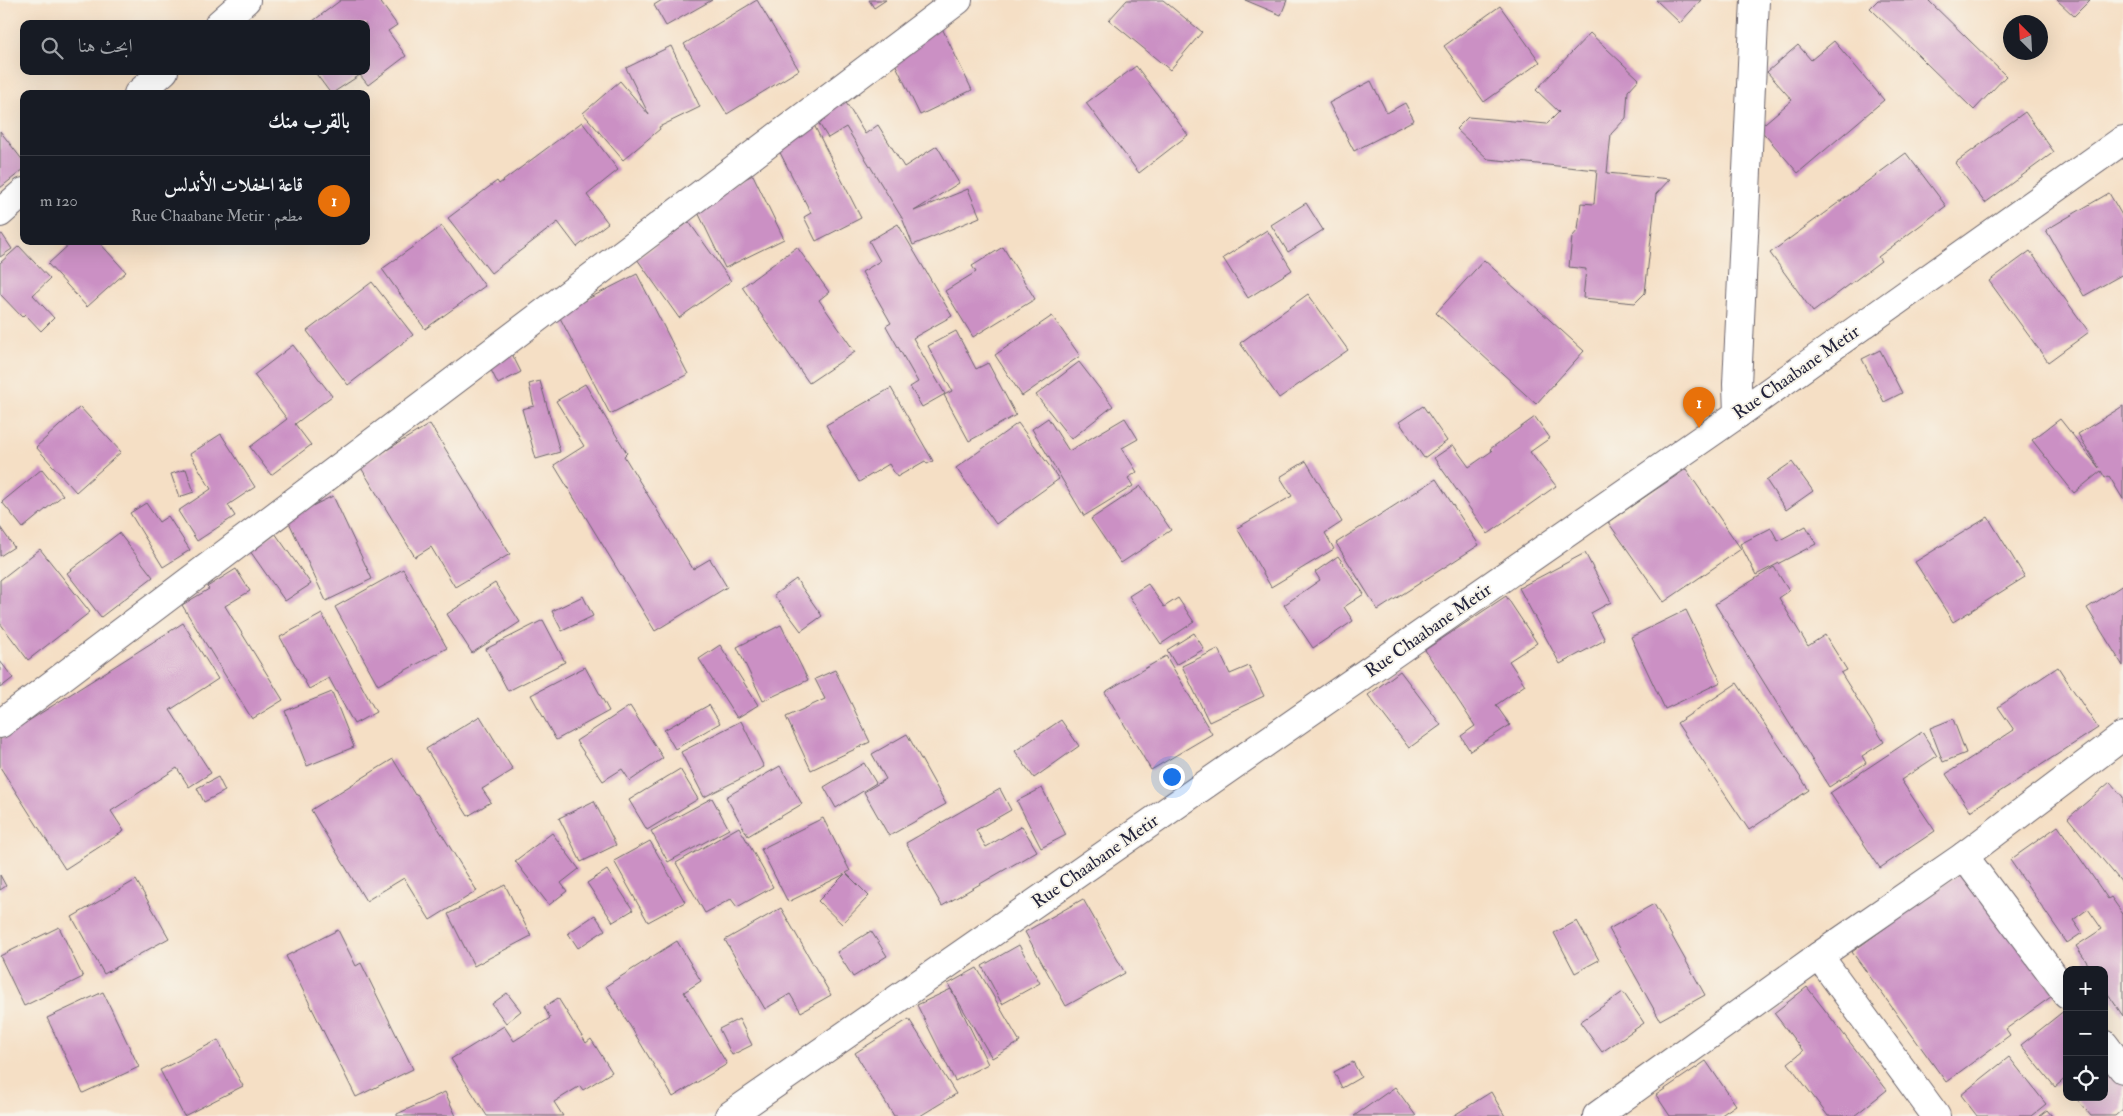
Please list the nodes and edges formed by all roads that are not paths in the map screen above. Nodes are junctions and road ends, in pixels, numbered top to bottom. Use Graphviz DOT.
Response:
graph roads {
  1 [pos="246,0"];
  2 [pos="958,0"];
  3 [pos="1755,0"];
  4 [pos="224,20"];
  5 [pos="159,75"];
  6 [pos="143,90"];
  7 [pos="2123,140"];
  8 [pos="20,196"];
  9 [pos="0,213"];
  10 [pos="1738,414"];
  11 [pos="0,724"];
  12 [pos="2123,736"];
  13 [pos="1964,856"];
  14 [pos="1819,956"];
  15 [pos="2063,989"];
  16 [pos="2108,1049"];
  17 [pos="2123,1069"];
  18 [pos="730,1116"];
  19 [pos="1597,1116"];
  20 [pos="1936,1116"];
  1 -- 4 [label="street"];
  2 -- 11 [label="street"];
  3 -- 10 [label="street"];
  5 -- 6 [label="street"];
  7 -- 10 [label="street, Rue Chaabane Metir"];
  8 -- 9 [label="street"];
  10 -- 18 [label="street, Rue Chaabane Metir"];
  12 -- 13 [label="street"];
  13 -- 14 [label="street"];
  13 -- 15 [label="street"];
  14 -- 19 [label="street"];
  14 -- 20 [label="street"];
  16 -- 17 [label="street"];
}
